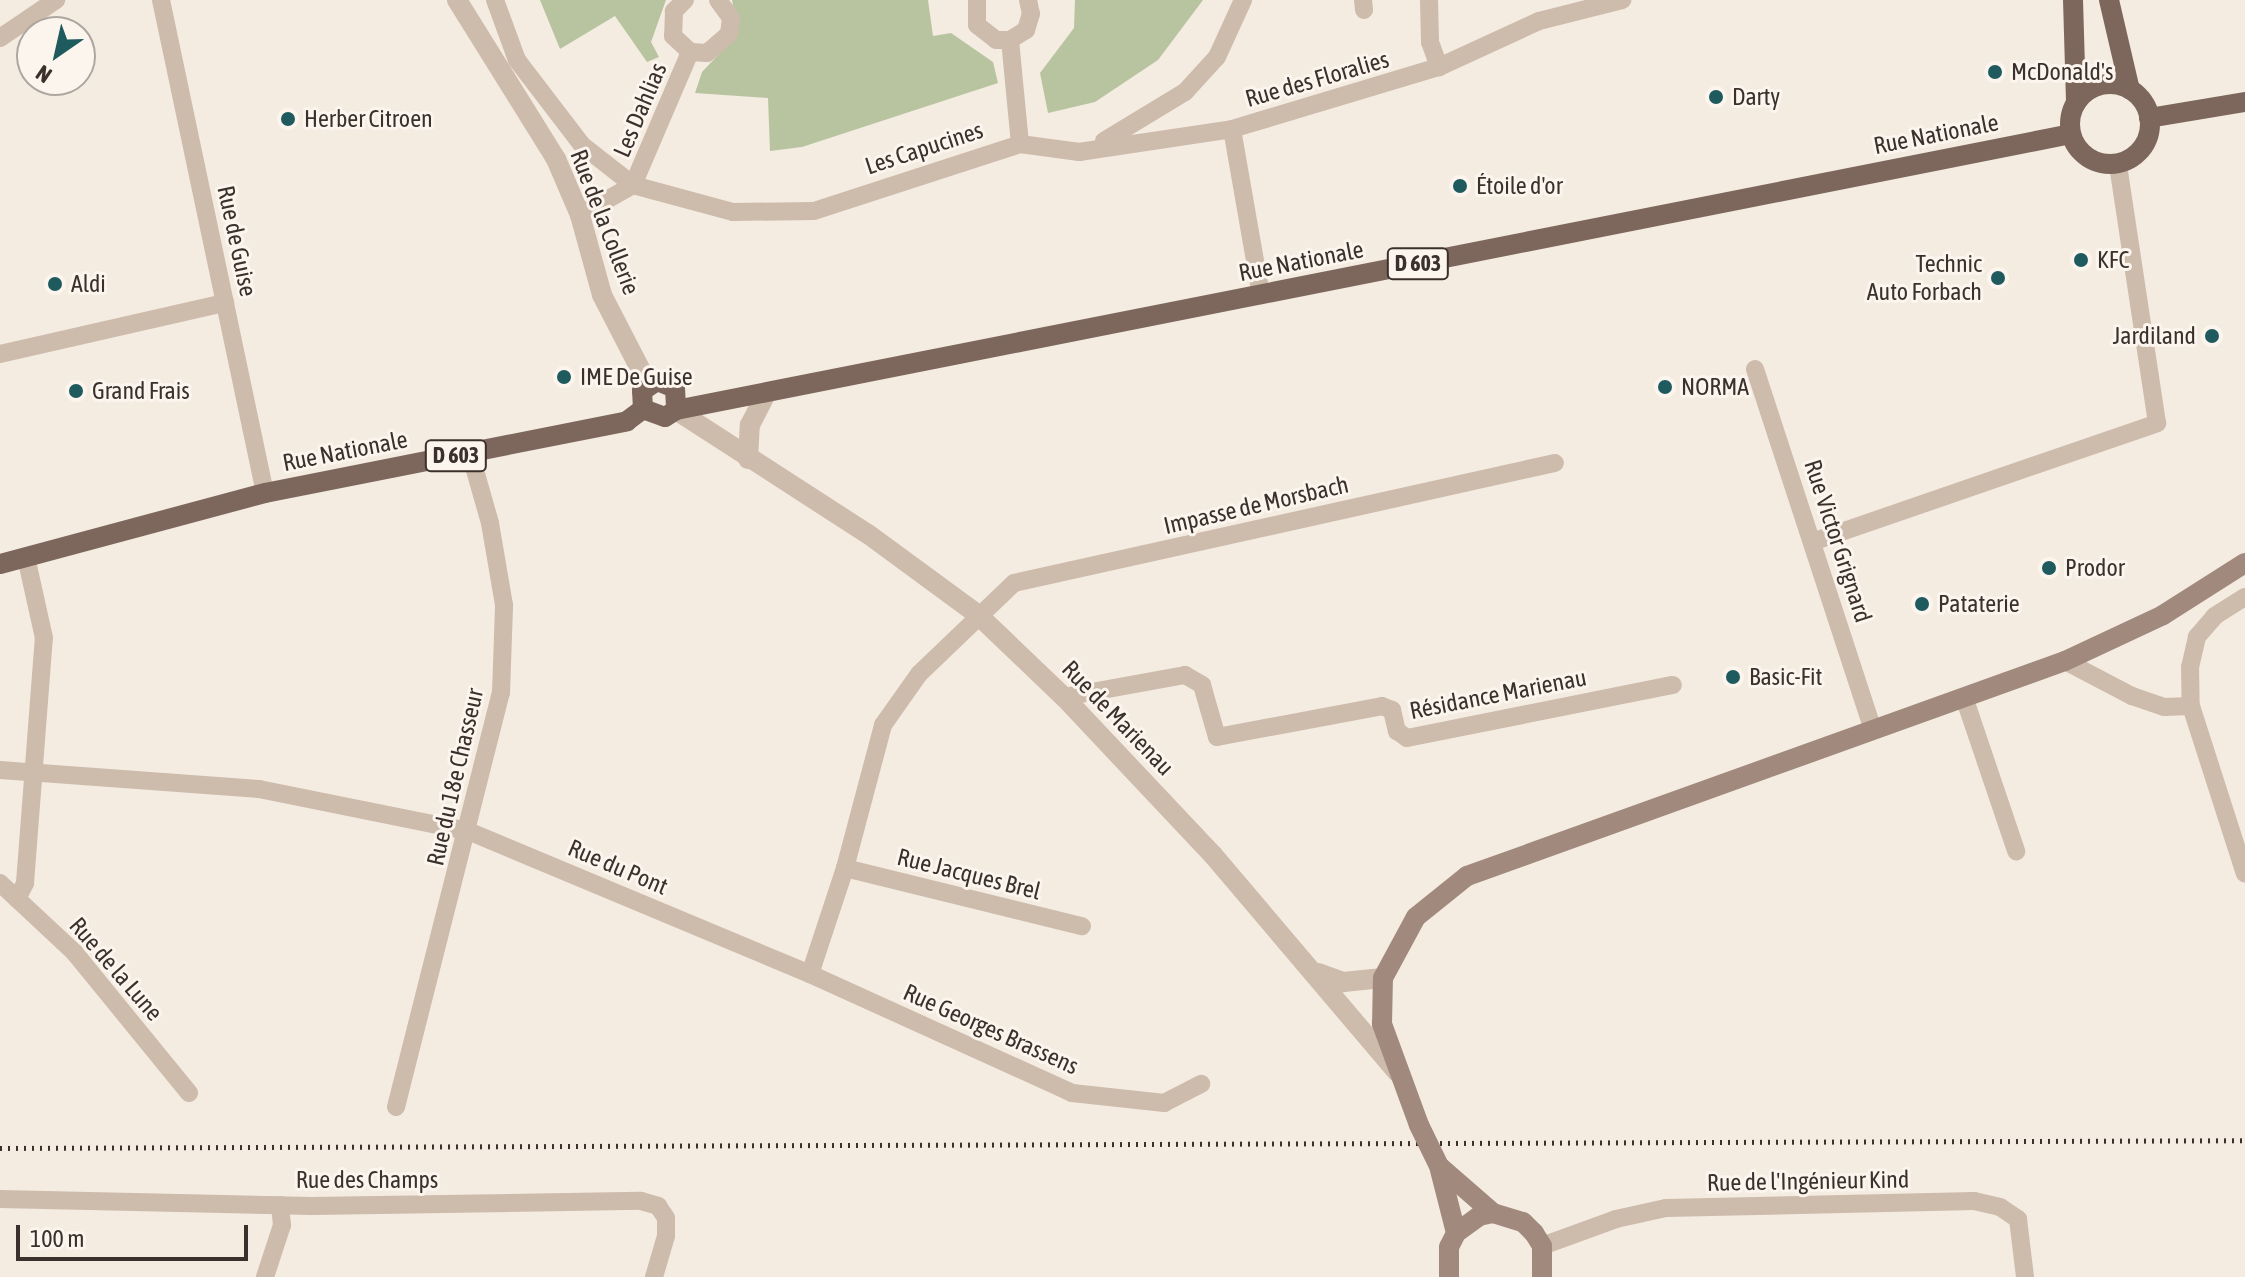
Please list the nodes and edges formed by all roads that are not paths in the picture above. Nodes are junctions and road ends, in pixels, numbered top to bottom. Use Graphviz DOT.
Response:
graph roads {
  1 [pos="56,0"];
  2 [pos="161,0"];
  3 [pos="457,0"];
  4 [pos="495,0"];
  5 [pos="685,0"];
  6 [pos="718,0"];
  7 [pos="977,0"];
  8 [pos="1028,0"];
  9 [pos="1243,0"];
  10 [pos="1429,0"];
  11 [pos="1622,0"];
  12 [pos="2073,0"];
  13 [pos="2109,0"];
  14 [pos="0,38"];
  15 [pos="1010,40"];
  16 [pos="690,52"];
  17 [pos="1439,67"];
  18 [pos="2130,90"];
  19 [pos="2245,102"];
  20 [pos="2076,103"];
  21 [pos="2149,118"];
  22 [pos="1232,129"];
  23 [pos="2071,134"];
  24 [pos="1020,144"];
  25 [pos="1079,152"];
  26 [pos="2118,164"];
  27 [pos="633,185"];
  28 [pos="580,215"];
  29 [pos="1261,296"];
  30 [pos="225,303"];
  31 [pos="0,354"];
  32 [pos="1755,369"];
  33 [pos="648,384"];
  34 [pos="675,388"];
  35 [pos="765,396"];
  36 [pos="730,402"];
  37 [pos="643,409"];
  38 [pos="676,410"];
  39 [pos="470,453"];
  40 [pos="748,459"];
  41 [pos="1555,463"];
  42 [pos="265,493"];
  43 [pos="1815,541"];
  44 [pos="26,557"];
  45 [pos="2245,563"];
  46 [pos="0,564"];
  47 [pos="2245,597"];
  48 [pos="977,614"];
  49 [pos="2065,661"];
  50 [pos="1673,685"];
  51 [pos="1064,697"];
  52 [pos="1964,697"];
  53 [pos="2191,706"];
  54 [pos="1873,729"];
  55 [pos="0,770"];
  56 [pos="34,770"];
  57 [pos="468,831"];
  58 [pos="2016,851"];
  59 [pos="845,868"];
  60 [pos="2245,874"];
  61 [pos="0,883"];
  62 [pos="17,899"];
  63 [pos="1082,926"];
  64 [pos="1314,971"];
  65 [pos="810,974"];
  66 [pos="1383,978"];
  67 [pos="1397,1072"];
  68 [pos="1201,1084"];
  69 [pos="189,1093"];
  70 [pos="396,1107"];
  71 [pos="1439,1166"];
  72 [pos="0,1199"];
  73 [pos="280,1205"];
  74 [pos="1493,1213"];
  75 [pos="1456,1233"];
  76 [pos="1542,1246"];
  77 [pos="265,1277"];
  78 [pos="654,1277"];
  79 [pos="1449,1277"];
  80 [pos="1542,1277"];
  81 [pos="2025,1277"];
  1 -- 14 [label="street"];
  2 -- 30 [label="street, Rue de Guise"];
  3 -- 28 [label="street, Rue de la Collerie"];
  4 -- 27 [label="street, Les Capucines"];
  5 -- 16 [label="street, Les Dahlias"];
  6 -- 16 [label="street, Les Dahlias"];
  7 -- 15 [label="street"];
  8 -- 15 [label="street"];
  9 -- 25 [label="street"];
  10 -- 17 [label="street"];
  11 -- 17 [label="street, Rue des Floralies"];
  12 -- 20 [label="main road"];
  13 -- 18 [label="main road"];
  15 -- 24 [label="street"];
  16 -- 27 [label="street, Les Dahlias"];
  17 -- 22 [label="street, Rue des Floralies"];
  18 -- 20 [label="main road"];
  18 -- 21 [label="main road"];
  19 -- 21 [label="main road"];
  20 -- 23 [label="main road"];
  21 -- 26 [label="main road"];
  22 -- 25 [label="street, Les Capucines"];
  22 -- 29 [label="street, Rue des Floralies"];
  23 -- 26 [label="main road"];
  23 -- 29 [label="main road, Rue Nationale / D 603"];
  24 -- 25 [label="street, Les Capucines"];
  24 -- 27 [label="street, Les Capucines"];
  26 -- 43 [label="street"];
  27 -- 28 [label="street"];
  28 -- 33 [label="street, Rue de la Collerie"];
  29 -- 35 [label="main road, Rue Nationale / D 603"];
  30 -- 31 [label="street"];
  30 -- 42 [label="street, Rue de Guise"];
  32 -- 43 [label="street, Rue Victor Grignard"];
  33 -- 34 [label="main road, Rue Nationale / D 603"];
  33 -- 37 [label="main road"];
  34 -- 36 [label="main road, Rue Nationale / D 603"];
  34 -- 38 [label="main road"];
  35 -- 36 [label="main road, Rue Nationale / D 603"];
  35 -- 40 [label="street"];
  36 -- 38 [label="main road, Rue Nationale / D 603"];
  37 -- 38 [label="main road"];
  37 -- 39 [label="main road, Rue Nationale / D 603"];
  38 -- 40 [label="street, Rue de Marienau"];
  39 -- 42 [label="main road, Rue Nationale / D 603"];
  39 -- 57 [label="street, Rue du 18e Chasseur"];
  40 -- 48 [label="street, Rue de Marienau"];
  41 -- 48 [label="street, Impasse de Morsbach"];
  42 -- 44 [label="main road, Rue Nationale / D 603"];
  43 -- 54 [label="street, Rue Victor Grignard"];
  44 -- 46 [label="main road, Rue Nationale / D 603"];
  44 -- 56 [label="street"];
  45 -- 49 [label="main road"];
  47 -- 53 [label="street"];
  48 -- 51 [label="street, Rue de Marienau"];
  48 -- 59 [label="street"];
  49 -- 52 [label="main road"];
  49 -- 53 [label="street"];
  50 -- 51 [label="street, Résidance Marienau"];
  51 -- 64 [label="street, Rue de Marienau"];
  52 -- 54 [label="main road"];
  52 -- 58 [label="street"];
  53 -- 60 [label="street"];
  54 -- 66 [label="main road"];
  55 -- 56 [label="street, Rue du Pont"];
  56 -- 57 [label="street, Rue du Pont"];
  56 -- 62 [label="street"];
  57 -- 65 [label="street, Rue du Pont"];
  57 -- 70 [label="street, Rue du 18e Chasseur"];
  59 -- 63 [label="street, Rue Jacques Brel"];
  59 -- 65 [label="street"];
  61 -- 62 [label="street, Rue de la Lune"];
  62 -- 69 [label="street, Rue de la Lune"];
  64 -- 66 [label="street"];
  64 -- 67 [label="street, Rue de Marienau"];
  65 -- 68 [label="street, Rue Georges Brassens"];
  66 -- 67 [label="main road"];
  67 -- 71 [label="main road, bridge"];
  71 -- 74 [label="main road"];
  71 -- 75 [label="main road"];
  72 -- 73 [label="street, Rue des Champs"];
  73 -- 77 [label="street, Rue des Champs"];
  73 -- 78 [label="street, Rue des Champs"];
  74 -- 75 [label="main road"];
  74 -- 76 [label="main road"];
  75 -- 79 [label="main road"];
  76 -- 80 [label="main road"];
  76 -- 81 [label="street, Rue de l'Ingénieur Kind"];
}
